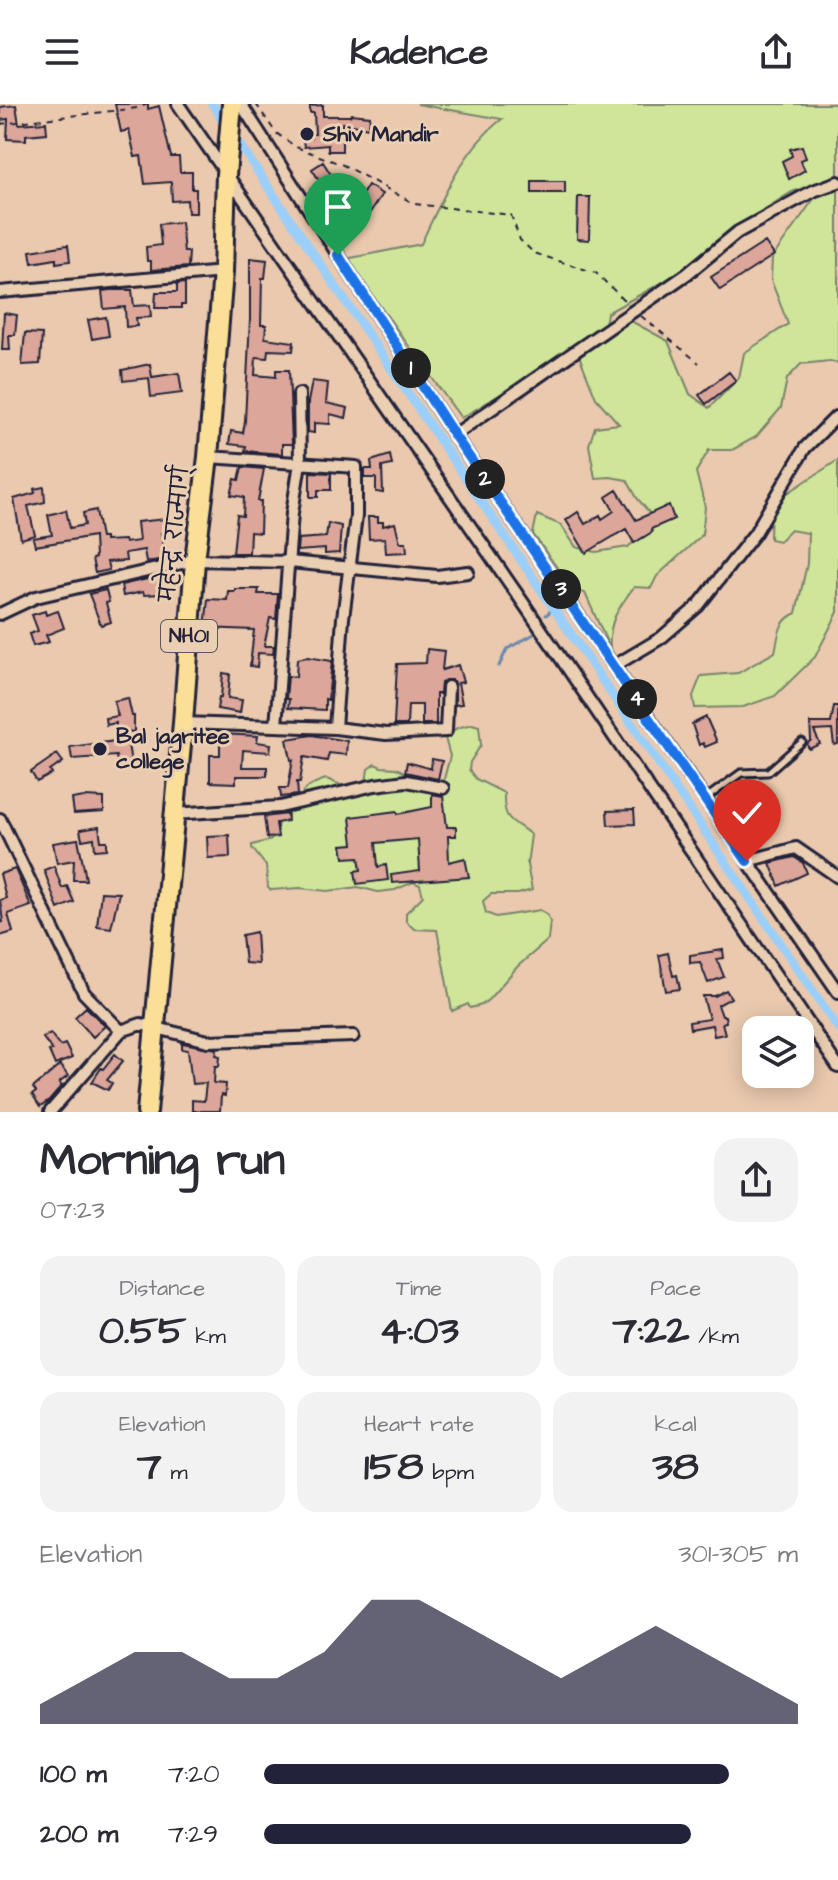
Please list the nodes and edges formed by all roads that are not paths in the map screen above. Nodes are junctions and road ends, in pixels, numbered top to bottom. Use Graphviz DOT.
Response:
graph roads {
  1 [pos="178,104"];
  2 [pos="232,104"];
  3 [pos="241,104"];
  4 [pos="226,167"];
  5 [pos="838,182"];
  6 [pos="223,272"];
  7 [pos="0,292"];
  8 [pos="299,394"];
  9 [pos="836,417"];
  10 [pos="454,435"];
  11 [pos="208,457"];
  12 [pos="300,463"];
  13 [pos="195,560"];
  14 [pos="289,562"];
  15 [pos="349,567"];
  16 [pos="468,572"];
  17 [pos="0,614"];
  18 [pos="614,666"];
  19 [pos="448,687"];
  20 [pos="183,723"];
  21 [pos="276,726"];
  22 [pos="335,728"];
  23 [pos="802,742"];
  24 [pos="443,788"];
  25 [pos="705,799"];
  26 [pos="174,814"];
  27 [pos="0,819"];
  28 [pos="747,861"];
  29 [pos="838,877"];
  30 [pos="838,992"];
  31 [pos="154,1027"];
  32 [pos="121,1031"];
  33 [pos="353,1036"];
  34 [pos="838,1067"];
  35 [pos="50,1112"];
  36 [pos="147,1112"];
  1 -- 4 [label="street"];
  2 -- 4 [label="highway, महेन्द्र राज्मार्ग् / NH01"];
  3 -- 10 [label="street"];
  4 -- 6 [label="highway, महेन्द्र राज्मार्ग् / NH01"];
  4 -- 34 [label="street"];
  5 -- 10 [label="street"];
  6 -- 7 [label="street"];
  6 -- 11 [label="highway, महेन्द्र राज्मार्ग् / NH01"];
  8 -- 12 [label="street"];
  9 -- 18 [label="street"];
  10 -- 18 [label="street"];
  11 -- 12 [label="street"];
  11 -- 13 [label="highway, महेन्द्र राज्मार्ग् / NH01"];
  12 -- 14 [label="street"];
  12 -- 15 [label="street"];
  13 -- 14 [label="street"];
  13 -- 17 [label="street"];
  13 -- 20 [label="highway, महेन्द्र राज्मार्ग् / NH01"];
  14 -- 15 [label="street"];
  14 -- 21 [label="street"];
  15 -- 16 [label="street"];
  15 -- 22 [label="street"];
  18 -- 25 [label="street"];
  19 -- 22 [label="street"];
  20 -- 21 [label="street"];
  20 -- 26 [label="highway, महेन्द्र राज्मार्ग् / NH01"];
  21 -- 22 [label="street"];
  23 -- 25 [label="lane"];
  24 -- 26 [label="street"];
  25 -- 28 [label="street"];
  26 -- 31 [label="highway, महेन्द्र राज्मार्ग् / NH01"];
  27 -- 32 [label="street"];
  28 -- 29 [label="street"];
  28 -- 30 [label="street"];
  31 -- 32 [label="street"];
  31 -- 33 [label="street"];
  31 -- 36 [label="highway, महेन्द्र राज्मार्ग् / NH01"];
  32 -- 35 [label="street"];
}
